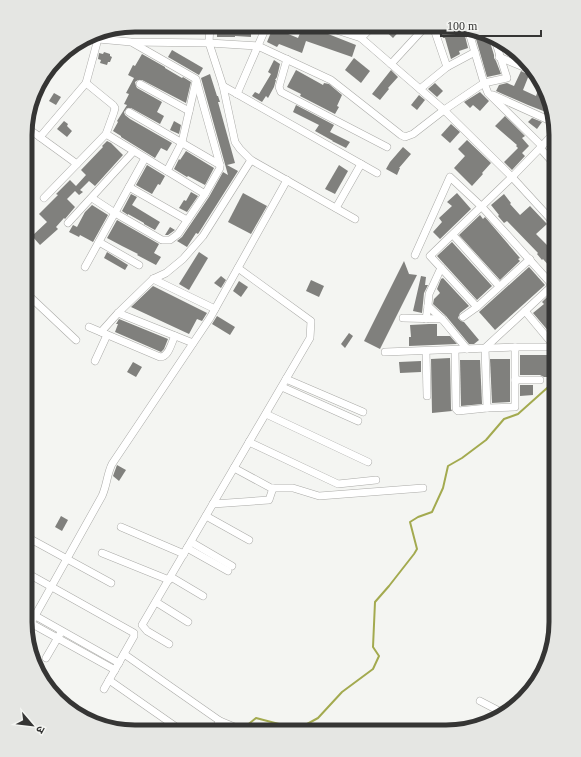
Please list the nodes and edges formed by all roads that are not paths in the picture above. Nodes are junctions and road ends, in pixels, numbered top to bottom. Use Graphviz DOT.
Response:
graph roads {
  1 [pos="210,32"];
  2 [pos="264,32"];
  3 [pos="342,32"];
  4 [pos="367,32"];
  5 [pos="420,32"];
  6 [pos="435,32"];
  7 [pos="470,35"];
  8 [pos="361,38"];
  9 [pos="98,39"];
  10 [pos="131,42"];
  11 [pos="209,43"];
  12 [pos="258,46"];
  13 [pos="496,46"];
  14 [pos="475,52"];
  15 [pos="499,57"];
  16 [pos="287,60"];
  17 [pos="391,64"];
  18 [pos="447,67"];
  19 [pos="523,67"];
  20 [pos="196,79"];
  21 [pos="484,83"];
  22 [pos="86,84"];
  23 [pos="140,84"];
  24 [pos="223,86"];
  25 [pos="420,89"];
  26 [pos="488,93"];
  27 [pos="237,94"];
  28 [pos="444,110"];
  29 [pos="190,111"];
  30 [pos="129,112"];
  31 [pos="547,120"];
  32 [pos="32,132"];
  33 [pos="106,134"];
  34 [pos="40,138"];
  35 [pos="549,138"];
  36 [pos="182,142"];
  37 [pos="387,146"];
  38 [pos="541,147"];
  39 [pos="134,151"];
  40 [pos="549,157"];
  41 [pos="145,158"];
  42 [pos="251,160"];
  43 [pos="78,164"];
  44 [pos="361,164"];
  45 [pos="220,165"];
  46 [pos="167,171"];
  47 [pos="376,173"];
  48 [pos="512,177"];
  49 [pos="287,180"];
  50 [pos="129,187"];
  51 [pos="205,194"];
  52 [pos="44,198"];
  53 [pos="92,198"];
  54 [pos="482,207"];
  55 [pos="336,208"];
  56 [pos="115,213"];
  57 [pos="549,217"];
  58 [pos="355,219"];
  59 [pos="187,220"];
  60 [pos="68,224"];
  61 [pos="453,234"];
  62 [pos="99,242"];
  63 [pos="415,255"];
  64 [pos="530,259"];
  65 [pos="139,265"];
  66 [pos="85,267"];
  67 [pos="238,268"];
  68 [pos="441,268"];
  69 [pos="153,279"];
  70 [pos="549,281"];
  71 [pos="499,286"];
  72 [pos="549,291"];
  73 [pos="32,299"];
  74 [pos="428,306"];
  75 [pos="477,307"];
  76 [pos="215,309"];
  77 [pos="525,311"];
  78 [pos="118,313"];
  79 [pos="464,317"];
  80 [pos="404,318"];
  81 [pos="426,319"];
  82 [pos="442,319"];
  83 [pos="89,327"];
  84 [pos="104,333"];
  85 [pos="175,336"];
  86 [pos="549,339"];
  87 [pos="76,340"];
  88 [pos="193,344"];
  89 [pos="515,347"];
  90 [pos="549,347"];
  91 [pos="485,348"];
  92 [pos="466,349"];
  93 [pos="455,350"];
  94 [pos="426,351"];
  95 [pos="385,352"];
  96 [pos="95,361"];
  97 [pos="286,379"];
  98 [pos="516,380"];
  99 [pos="540,380"];
  100 [pos="282,387"];
  101 [pos="427,396"];
  102 [pos="487,408"];
  103 [pos="363,412"];
  104 [pos="266,414"];
  105 [pos="358,421"];
  106 [pos="249,442"];
  107 [pos="368,462"];
  108 [pos="234,468"];
  109 [pos="376,480"];
  110 [pos="273,488"];
  111 [pos="423,488"];
  112 [pos="213,504"];
  113 [pos="206,516"];
  114 [pos="121,527"];
  115 [pos="32,540"];
  116 [pos="249,540"];
  117 [pos="188,548"];
  118 [pos="102,553"];
  119 [pos="66,559"];
  120 [pos="230,568"];
  121 [pos="32,576"];
  122 [pos="170,578"];
  123 [pos="111,584"];
  124 [pos="51,586"];
  125 [pos="203,596"];
  126 [pos="156,602"];
  127 [pos="32,614"];
  128 [pos="35,616"];
  129 [pos="32,619"];
  130 [pos="188,622"];
  131 [pos="32,624"];
  132 [pos="62,631"];
  133 [pos="58,638"];
  134 [pos="169,644"];
  135 [pos="124,654"];
  136 [pos="46,658"];
  137 [pos="119,663"];
  138 [pos="115,670"];
  139 [pos="109,680"];
  140 [pos="104,689"];
  141 [pos="480,701"];
  142 [pos="498,710"];
  143 [pos="220,721"];
  144 [pos="173,725"];
  145 [pos="217,725"];
  146 [pos="229,725"];
  1 -- 11 [label="street"];
  2 -- 12 [label="street"];
  3 -- 8 [label="street"];
  4 -- 8 [label="street"];
  5 -- 17 [label="street"];
  6 -- 18 [label="street"];
  7 -- 14 [label="street"];
  8 -- 17 [label="street"];
  9 -- 10 [label="street"];
  9 -- 22 [label="street"];
  10 -- 11 [label="street"];
  10 -- 20 [label="street"];
  11 -- 12 [label="street"];
  11 -- 24 [label="street"];
  12 -- 16 [label="street"];
  12 -- 27 [label="street"];
  13 -- 15 [label="street"];
  14 -- 18 [label="street"];
  14 -- 21 [label="street"];
  15 -- 19 [label="street"];
  15 -- 21 [label="street"];
  16 -- 28 [label="street"];
  16 -- 37 [label="street"];
  17 -- 25 [label="street"];
  18 -- 25 [label="street"];
  20 -- 29 [label="street"];
  20 -- 45 [label="street"];
  21 -- 26 [label="street"];
  21 -- 28 [label="street"];
  22 -- 33 [label="street"];
  22 -- 34 [label="street"];
  23 -- 29 [label="street"];
  24 -- 27 [label="street"];
  24 -- 42 [label="street"];
  25 -- 28 [label="street"];
  26 -- 31 [label="street"];
  26 -- 38 [label="street"];
  27 -- 44 [label="street"];
  28 -- 48 [label="street"];
  29 -- 36 [label="street"];
  30 -- 36 [label="street"];
  32 -- 34 [label="street"];
  33 -- 39 [label="street"];
  33 -- 43 [label="street"];
  34 -- 43 [label="street"];
  35 -- 38 [label="street"];
  36 -- 45 [label="street"];
  36 -- 46 [label="street"];
  38 -- 40 [label="street"];
  38 -- 48 [label="street"];
  39 -- 41 [label="street"];
  39 -- 53 [label="street"];
  41 -- 46 [label="street"];
  41 -- 50 [label="street"];
  42 -- 49 [label="street"];
  42 -- 69 [label="street"];
  43 -- 52 [label="street"];
  44 -- 47 [label="street"];
  44 -- 55 [label="street"];
  45 -- 51 [label="street"];
  46 -- 51 [label="street"];
  48 -- 54 [label="street"];
  48 -- 57 [label="street"];
  49 -- 55 [label="street"];
  49 -- 67 [label="street"];
  50 -- 56 [label="street"];
  50 -- 59 [label="street"];
  51 -- 59 [label="street"];
  53 -- 56 [label="street"];
  53 -- 60 [label="street"];
  54 -- 61 [label="street"];
  54 -- 63 [label="street"];
  54 -- 64 [label="street"];
  55 -- 58 [label="street"];
  56 -- 59 [label="street"];
  56 -- 62 [label="street"];
  61 -- 68 [label="street"];
  61 -- 71 [label="street"];
  62 -- 65 [label="street"];
  62 -- 66 [label="street"];
  64 -- 70 [label="street"];
  64 -- 71 [label="street"];
  67 -- 76 [label="street"];
  67 -- 97 [label="street"];
  68 -- 74 [label="street"];
  68 -- 75 [label="street"];
  69 -- 76 [label="street"];
  69 -- 78 [label="street"];
  71 -- 75 [label="street"];
  72 -- 77 [label="street"];
  73 -- 87 [label="street"];
  74 -- 81 [label="street"];
  74 -- 82 [label="street"];
  75 -- 79 [label="street"];
  76 -- 88 [label="street"];
  77 -- 86 [label="street"];
  77 -- 91 [label="street"];
  78 -- 84 [label="street"];
  78 -- 85 [label="street"];
  80 -- 81 [label="street"];
  81 -- 82 [label="street"];
  82 -- 92 [label="street"];
  83 -- 84 [label="street"];
  84 -- 85 [label="street"];
  84 -- 96 [label="street"];
  85 -- 88 [label="street"];
  88 -- 119 [label="street"];
  89 -- 90 [label="street"];
  89 -- 91 [label="street"];
  89 -- 98 [label="street"];
  91 -- 92 [label="street"];
  91 -- 102 [label="street"];
  92 -- 93 [label="street"];
  93 -- 94 [label="street"];
  93 -- 102 [label="street"];
  94 -- 95 [label="street"];
  94 -- 101 [label="street"];
  97 -- 100 [label="street"];
  97 -- 103 [label="street"];
  98 -- 99 [label="street"];
  98 -- 102 [label="street"];
  100 -- 104 [label="street"];
  100 -- 105 [label="street"];
  104 -- 106 [label="street"];
  104 -- 107 [label="street"];
  106 -- 108 [label="street"];
  106 -- 109 [label="street"];
  108 -- 110 [label="street"];
  108 -- 112 [label="street"];
  110 -- 111 [label="street"];
  110 -- 112 [label="street"];
  112 -- 113 [label="street"];
  113 -- 116 [label="street"];
  113 -- 117 [label="street"];
  114 -- 117 [label="street"];
  115 -- 119 [label="street"];
  117 -- 120 [label="street"];
  117 -- 122 [label="street"];
  118 -- 122 [label="street"];
  119 -- 123 [label="street"];
  119 -- 124 [label="street"];
  121 -- 124 [label="street"];
  122 -- 125 [label="street"];
  122 -- 126 [label="street"];
  124 -- 128 [label="street"];
  124 -- 135 [label="street"];
  126 -- 130 [label="street"];
  126 -- 134 [label="street"];
  127 -- 128 [label="street"];
  128 -- 129 [label="street"];
  128 -- 132 [label="street"];
  131 -- 133 [label="street"];
  132 -- 133 [label="street"];
  132 -- 137 [label="street"];
  133 -- 136 [label="street"];
  133 -- 138 [label="street"];
  135 -- 137 [label="street"];
  135 -- 143 [label="street"];
  137 -- 138 [label="street"];
  138 -- 139 [label="street"];
  139 -- 140 [label="street"];
  139 -- 144 [label="street"];
  141 -- 142 [label="street"];
  143 -- 145 [label="street"];
  143 -- 146 [label="street"];
}
